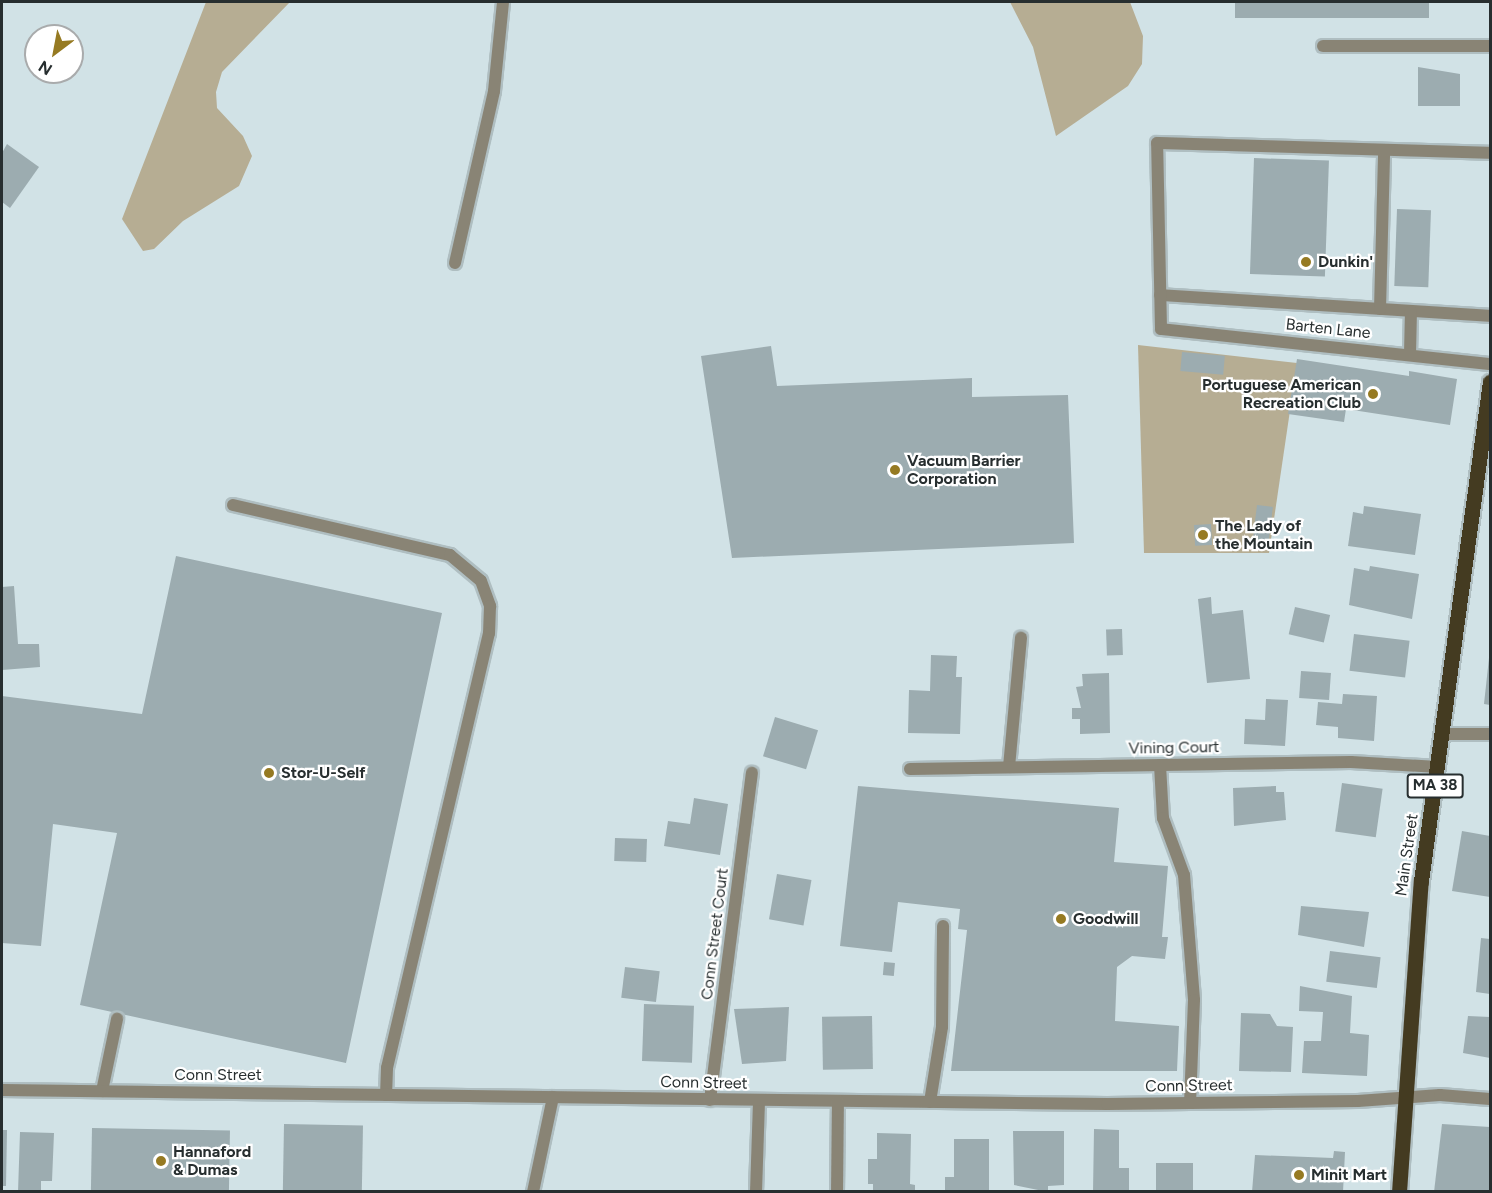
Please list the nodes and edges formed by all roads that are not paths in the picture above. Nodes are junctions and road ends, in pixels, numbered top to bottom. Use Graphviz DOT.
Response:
graph roads {
  1 [pos="503,2"];
  2 [pos="1323,46"];
  3 [pos="1491,46"];
  4 [pos="1383,151"];
  5 [pos="1491,153"];
  6 [pos="455,263"];
  7 [pos="1160,295"];
  8 [pos="1380,309"];
  9 [pos="1411,311"];
  10 [pos="1491,316"];
  11 [pos="1410,354"];
  12 [pos="1491,364"];
  13 [pos="1491,382"];
  14 [pos="232,505"];
  15 [pos="1021,638"];
  16 [pos="1443,734"];
  17 [pos="1491,735"];
  18 [pos="1160,765"];
  19 [pos="1010,767"];
  20 [pos="1438,767"];
  21 [pos="910,769"];
  22 [pos="752,773"];
  23 [pos="943,926"];
  24 [pos="117,1019"];
  25 [pos="2,1090"];
  26 [pos="102,1091"];
  27 [pos="386,1095"];
  28 [pos="553,1097"];
  29 [pos="1405,1097"];
  30 [pos="710,1100"];
  31 [pos="1491,1100"];
  32 [pos="759,1101"];
  33 [pos="838,1101"];
  34 [pos="930,1102"];
  35 [pos="1190,1103"];
  36 [pos="533,1191"];
  37 [pos="756,1191"];
  38 [pos="837,1191"];
  39 [pos="1399,1191"];
  1 -- 6 [label="street"];
  2 -- 3 [label="street"];
  4 -- 5 [label="street"];
  4 -- 7 [label="street"];
  4 -- 8 [label="street"];
  7 -- 8 [label="street"];
  7 -- 11 [label="street, Barten Lane"];
  8 -- 9 [label="street"];
  9 -- 10 [label="street"];
  9 -- 11 [label="street"];
  11 -- 12 [label="street, Barten Lane"];
  13 -- 16 [label="main road, Main Street / MA 38"];
  14 -- 27 [label="street"];
  15 -- 19 [label="street"];
  16 -- 17 [label="street"];
  16 -- 20 [label="main road, Main Street / MA 38"];
  18 -- 19 [label="street, Vining Court"];
  18 -- 20 [label="street, Vining Court"];
  18 -- 35 [label="street"];
  19 -- 21 [label="street, Vining Court"];
  20 -- 29 [label="main road, Main Street / MA 38"];
  22 -- 30 [label="street, Conn Street Court"];
  23 -- 34 [label="street"];
  24 -- 26 [label="street"];
  25 -- 26 [label="street, Conn Street"];
  26 -- 27 [label="street, Conn Street"];
  27 -- 28 [label="street, Conn Street"];
  28 -- 30 [label="street, Conn Street"];
  28 -- 36 [label="street"];
  29 -- 31 [label="street, Conn Street"];
  29 -- 35 [label="street, Conn Street"];
  29 -- 39 [label="main road, Main Street / MA 38"];
  30 -- 32 [label="street, Conn Street"];
  32 -- 33 [label="street, Conn Street"];
  32 -- 37 [label="street"];
  33 -- 34 [label="street, Conn Street"];
  33 -- 38 [label="street"];
  34 -- 35 [label="street, Conn Street"];
}
